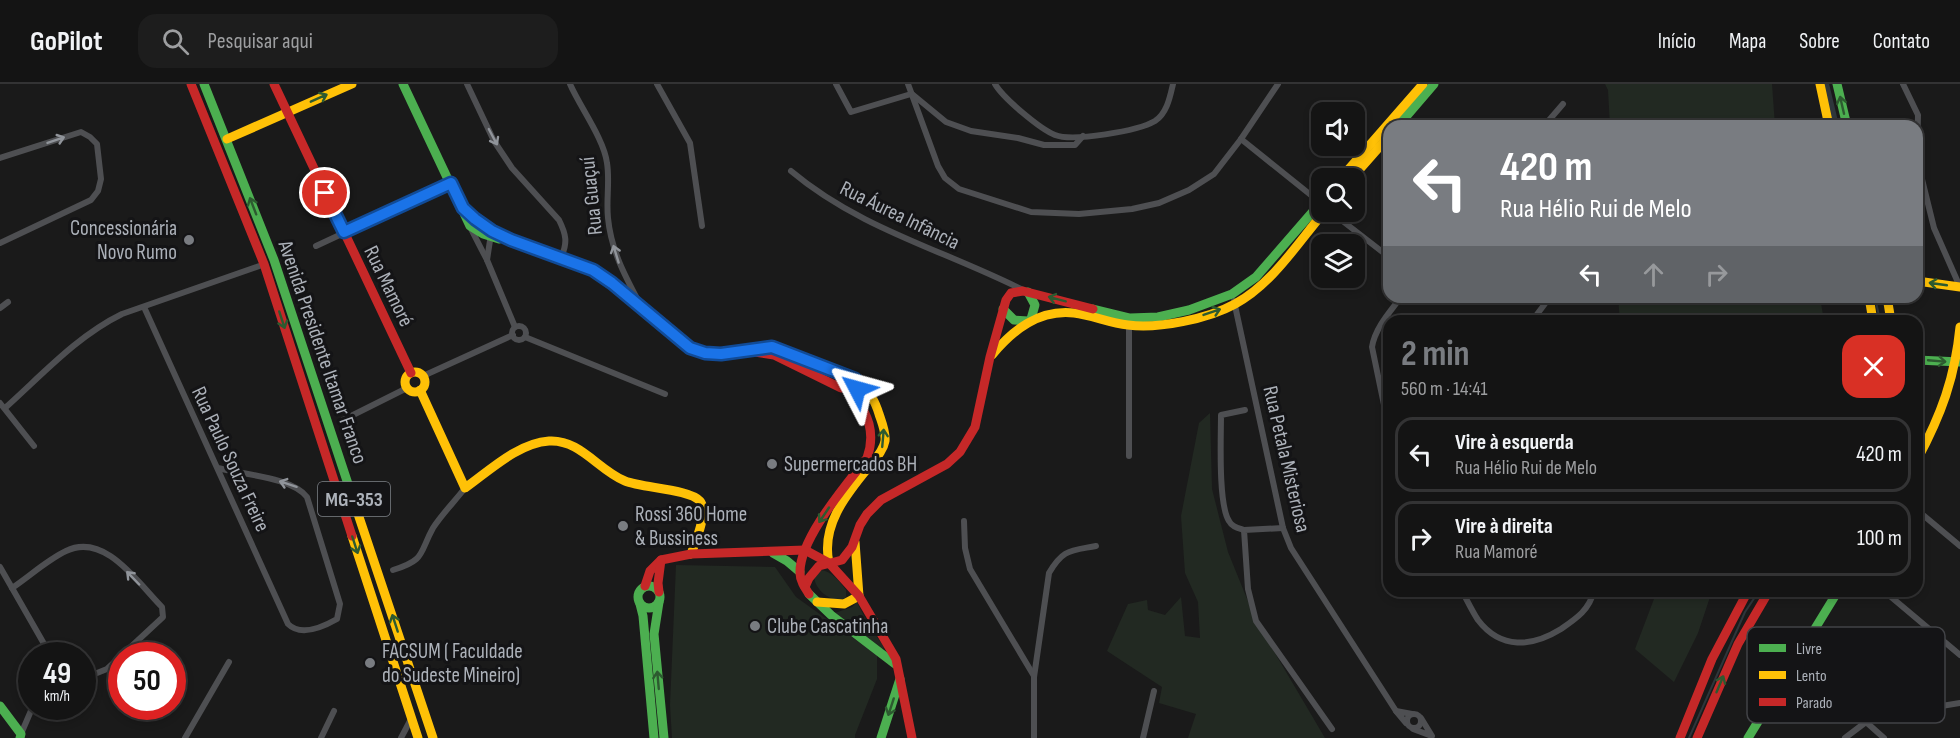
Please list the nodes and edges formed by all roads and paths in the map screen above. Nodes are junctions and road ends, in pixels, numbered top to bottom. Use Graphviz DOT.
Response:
graph roads {
  1 [pos="191,84"];
  2 [pos="204,84"];
  3 [pos="273,84"];
  4 [pos="352,84"];
  5 [pos="403,84"];
  6 [pos="467,84"];
  7 [pos="570,84"];
  8 [pos="657,84"];
  9 [pos="836,84"];
  10 [pos="908,84"];
  11 [pos="995,84"];
  12 [pos="1173,84"];
  13 [pos="1278,84"];
  14 [pos="1423,84"];
  15 [pos="1434,84"];
  16 [pos="1820,84"];
  17 [pos="1837,84"];
  18 [pos="1903,84"];
  19 [pos="911,94"];
  20 [pos="196,97"];
  21 [pos="1563,104"];
  22 [pos="287,113"];
  23 [pos="1392,120"];
  24 [pos="1403,120"];
  25 [pos="1549,120"];
  26 [pos="1828,120"];
  27 [pos="1846,120"];
  28 [pos="1918,120"];
  29 [pos="1383,130"];
  30 [pos="1083,136"];
  31 [pos="227,139"];
  32 [pos="1241,139"];
  33 [pos="1383,143"];
  34 [pos="0,158"];
  35 [pos="1350,168"];
  36 [pos="1361,168"];
  37 [pos="791,171"];
  38 [pos="451,183"];
  39 [pos="1923,183"];
  40 [pos="1311,196"];
  41 [pos="463,208"];
  42 [pos="1311,217"];
  43 [pos="1344,222"];
  44 [pos="470,226"];
  45 [pos="702,226"];
  46 [pos="344,232"];
  47 [pos="491,234"];
  48 [pos="0,243"];
  49 [pos="316,246"];
  50 [pos="1383,252"];
  51 [pos="561,257"];
  52 [pos="274,260"];
  53 [pos="487,260"];
  54 [pos="264,264"];
  55 [pos="1001,279"];
  56 [pos="1923,282"];
  57 [pos="1960,287"];
  58 [pos="1026,291"];
  59 [pos="1233,299"];
  60 [pos="8,302"];
  61 [pos="1005,304"];
  62 [pos="144,307"];
  63 [pos="641,307"];
  64 [pos="0,308"];
  65 [pos="1030,320"];
  66 [pos="1129,321"];
  67 [pos="1383,323"];
  68 [pos="515,327"];
  69 [pos="1960,327"];
  70 [pos="513,335"];
  71 [pos="525,336"];
  72 [pos="744,351"];
  73 [pos="990,357"];
  74 [pos="1923,360"];
  75 [pos="1959,362"];
  76 [pos="411,373"];
  77 [pos="423,376"];
  78 [pos="848,377"];
  79 [pos="859,384"];
  80 [pos="407,388"];
  81 [pos="841,388"];
  82 [pos="420,390"];
  83 [pos="853,393"];
  84 [pos="665,394"];
  85 [pos="1383,400"];
  86 [pos="2,406"];
  87 [pos="1245,410"];
  88 [pos="343,420"];
  89 [pos="34,446"];
  90 [pos="1923,448"];
  91 [pos="1129,456"];
  92 [pos="218,468"];
  93 [pos="465,488"];
  94 [pos="1923,515"];
  95 [pos="964,521"];
  96 [pos="1283,528"];
  97 [pos="1244,530"];
  98 [pos="813,532"];
  99 [pos="855,540"];
  100 [pos="1096,546"];
  101 [pos="1960,546"];
  102 [pos="805,550"];
  103 [pos="786,551"];
  104 [pos="771,552"];
  105 [pos="691,554"];
  106 [pos="661,560"];
  107 [pos="829,563"];
  108 [pos="0,567"];
  109 [pos="393,570"];
  110 [pos="800,572"];
  111 [pos="645,586"];
  112 [pos="806,587"];
  113 [pos="12,588"];
  114 [pos="859,596"];
  115 [pos="659,597"];
  116 [pos="1466,597"];
  117 [pos="1591,597"];
  118 [pos="1745,597"];
  119 [pos="1766,597"];
  120 [pos="1834,597"];
  121 [pos="1891,597"];
  122 [pos="816,601"];
  123 [pos="640,604"];
  124 [pos="1748,627"];
  125 [pos="1816,627"];
  126 [pos="1927,627"];
  127 [pos="1747,628"];
  128 [pos="43,642"];
  129 [pos="1945,642"];
  130 [pos="1960,655"];
  131 [pos="229,662"];
  132 [pos="96,673"];
  133 [pos="900,673"];
  134 [pos="1034,677"];
  135 [pos="1154,691"];
  136 [pos="1960,704"];
  137 [pos="0,706"];
  138 [pos="1945,706"];
  139 [pos="334,711"];
  140 [pos="1396,711"];
  141 [pos="1413,714"];
  142 [pos="1421,718"];
  143 [pos="411,719"];
  144 [pos="27,720"];
  145 [pos="1757,723"];
  146 [pos="1866,723"];
  147 [pos="1410,728"];
  148 [pos="1332,729"];
  149 [pos="21,736"];
  150 [pos="1432,736"];
  151 [pos="185,738"];
  152 [pos="321,738"];
  153 [pos="401,738"];
  154 [pos="418,738"];
  155 [pos="433,738"];
  156 [pos="654,738"];
  157 [pos="664,738"];
  158 [pos="881,738"];
  159 [pos="912,738"];
  160 [pos="1034,738"];
  161 [pos="1143,738"];
  162 [pos="1440,738"];
  163 [pos="1680,738"];
  164 [pos="1697,738"];
  165 [pos="1748,738"];
  166 [pos="1845,738"];
  167 [pos="1884,738"];
  1 -- 20 [label="main road, Avenida Presidente Itamar Franco / MG-353"];
  2 -- 31 [label="main road, Avenida Presidente Itamar Franco / MG-353"];
  3 -- 22 [label="main road, Rua Mamoré"];
  22 -- 4 [label="main road, one-way"];
  5 -- 38 [label="main road"];
  6 -- 51 [label="street, Rua Guaçuí, one-way"];
  63 -- 7 [label="street, Rua Guaçuí, one-way"];
  8 -- 45 [label="street"];
  9 -- 19 [label="street"];
  10 -- 19 [label="street"];
  11 -- 30 [label="street"];
  12 -- 30 [label="street"];
  13 -- 32 [label="street"];
  14 -- 23 [label="main road"];
  15 -- 24 [label="main road"];
  16 -- 26 [label="main road"];
  27 -- 17 [label="main road, one-way"];
  18 -- 28 [label="street"];
  19 -- 30 [label="street"];
  19 -- 32 [label="street"];
  20 -- 31 [label="main road"];
  20 -- 54 [label="main road, Avenida Presidente Itamar Franco / MG-353"];
  21 -- 25 [label="street"];
  22 -- 31 [label="main road"];
  22 -- 46 [label="main road, Rua Mamoré"];
  29 -- 35 [label="main road"];
  52 -- 31 [label="main road, Avenida Presidente Itamar Franco / MG-353, one-way"];
  32 -- 40 [label="street"];
  33 -- 36 [label="main road"];
  34 -- 48 [label="street, one-way"];
  37 -- 55 [label="street, Rua Áurea Infância"];
  38 -- 41 [label="main road"];
  38 -- 46 [label="street"];
  39 -- 57 [label="street"];
  41 -- 44 [label="main road"];
  41 -- 47 [label="main road"];
  42 -- 59 [label="main road"];
  43 -- 50 [label="street"];
  44 -- 47 [label="main road"];
  44 -- 53 [label="street"];
  46 -- 49 [label="street"];
  46 -- 76 [label="main road, Rua Mamoré"];
  47 -- 51 [label="main road"];
  47 -- 53 [label="street"];
  51 -- 63 [label="main road"];
  52 -- 54 [label="street"];
  155 -- 52 [label="main road, Avenida Presidente Itamar Franco / MG-353, one-way"];
  53 -- 68 [label="street"];
  54 -- 62 [label="street"];
  54 -- 143 [label="main road, Avenida Presidente Itamar Franco / MG-353, one-way"];
  55 -- 58 [label="street, Rua Áurea Infância"];
  55 -- 61 [label="street"];
  57 -- 56 [label="main road, one-way"];
  58 -- 61 [label="main road"];
  58 -- 65 [label="main road"];
  66 -- 58 [label="main road, one-way"];
  59 -- 66 [label="main road"];
  59 -- 96 [label="street, Rua Petala Misteriosa"];
  60 -- 64 [label="street"];
  61 -- 65 [label="main road"];
  61 -- 73 [label="main road"];
  62 -- 86 [label="street"];
  62 -- 92 [label="street, Rua Paulo Souza Freire"];
  63 -- 72 [label="main road"];
  65 -- 66 [label="main road"];
  65 -- 73 [label="main road"];
  66 -- 91 [label="street"];
  67 -- 85 [label="street"];
  68 -- 70 [label="street"];
  68 -- 71 [label="street"];
  69 -- 75 [label="main road"];
  70 -- 71 [label="street"];
  70 -- 77 [label="street"];
  71 -- 84 [label="street"];
  72 -- 78 [label="main road"];
  72 -- 81 [label="main road"];
  73 -- 99 [label="main road"];
  74 -- 75 [label="main road, one-way"];
  75 -- 90 [label="main road"];
  76 -- 77 [label="main road"];
  76 -- 80 [label="main road"];
  77 -- 82 [label="main road"];
  78 -- 79 [label="main road"];
  78 -- 81 [label="main road"];
  79 -- 83 [label="main road"];
  107 -- 79 [label="main road, one-way"];
  80 -- 82 [label="main road"];
  80 -- 88 [label="street"];
  81 -- 83 [label="main road"];
  82 -- 93 [label="main road"];
  83 -- 98 [label="main road, one-way"];
  86 -- 89 [label="street"];
  87 -- 97 [label="street"];
  92 -- 92 [label="street, Rua Paulo Souza Freire, one-way"];
  93 -- 105 [label="main road"];
  93 -- 109 [label="street"];
  94 -- 101 [label="street"];
  95 -- 134 [label="street"];
  96 -- 97 [label="street"];
  96 -- 140 [label="street, Rua Petala Misteriosa"];
  97 -- 148 [label="street"];
  98 -- 102 [label="main road"];
  98 -- 103 [label="main road"];
  99 -- 107 [label="main road"];
  99 -- 114 [label="main road"];
  100 -- 134 [label="street"];
  102 -- 103 [label="main road"];
  102 -- 107 [label="main road"];
  102 -- 110 [label="main road"];
  103 -- 104 [label="main road"];
  104 -- 105 [label="main road"];
  104 -- 110 [label="main road"];
  105 -- 106 [label="main road"];
  106 -- 111 [label="main road"];
  106 -- 115 [label="main road"];
  107 -- 112 [label="main road"];
  107 -- 114 [label="main road"];
  108 -- 113 [label="street"];
  110 -- 112 [label="main road"];
  111 -- 115 [label="main road"];
  111 -- 123 [label="main road"];
  112 -- 122 [label="main road"];
  113 -- 128 [label="street"];
  132 -- 113 [label="street, one-way"];
  114 -- 122 [label="main road"];
  114 -- 133 [label="main road"];
  115 -- 123 [label="main road"];
  157 -- 115 [label="main road, one-way"];
  116 -- 117 [label="street"];
  118 -- 163 [label="main road"];
  124 -- 119 [label="main road, one-way"];
  120 -- 125 [label="main road"];
  121 -- 126 [label="street"];
  122 -- 133 [label="main road"];
  123 -- 156 [label="main road"];
  164 -- 127 [label="main road, one-way"];
  129 -- 130 [label="street"];
  131 -- 151 [label="street"];
  133 -- 158 [label="main road, one-way"];
  133 -- 159 [label="main road"];
  134 -- 160 [label="street"];
  135 -- 161 [label="street"];
  136 -- 138 [label="street"];
  137 -- 149 [label="main road"];
  139 -- 152 [label="street"];
  140 -- 141 [label="street"];
  140 -- 147 [label="street, Rua Petala Misteriosa"];
  141 -- 142 [label="street"];
  141 -- 147 [label="street"];
  142 -- 147 [label="street"];
  142 -- 150 [label="street"];
  143 -- 153 [label="street"];
  143 -- 154 [label="main road, Avenida Presidente Itamar Franco / MG-353"];
  144 -- 149 [label="street"];
  145 -- 165 [label="main road"];
  146 -- 166 [label="street"];
  146 -- 167 [label="street"];
  147 -- 150 [label="street"];
  150 -- 162 [label="street"];
}
